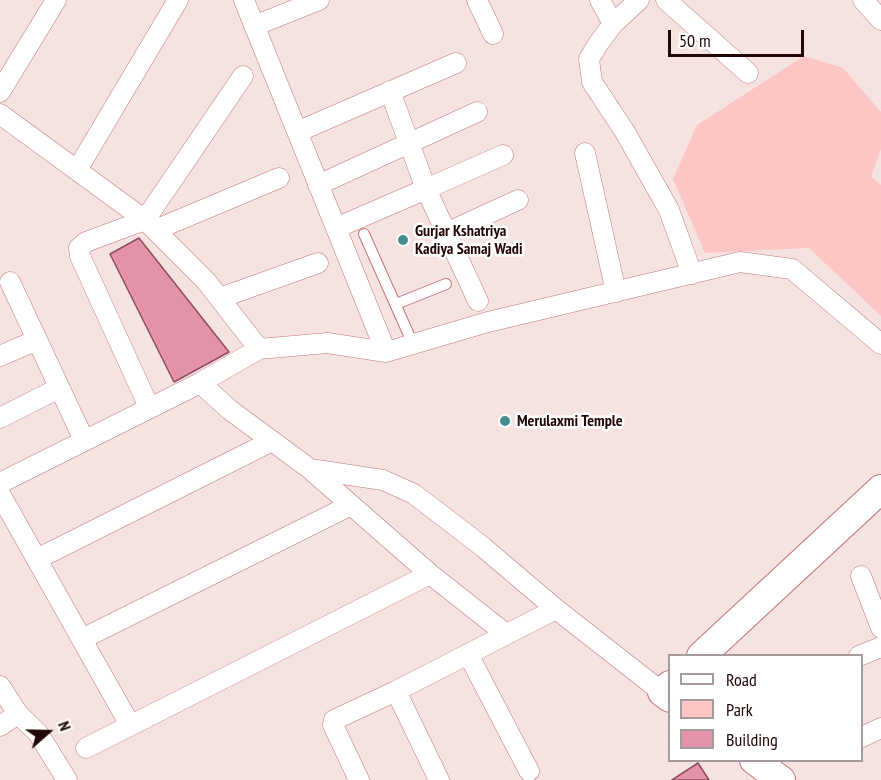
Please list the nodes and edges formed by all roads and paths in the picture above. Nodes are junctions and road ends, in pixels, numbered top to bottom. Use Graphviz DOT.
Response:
graph roads {
  1 [pos="56,0"];
  2 [pos="178,0"];
  3 [pos="244,0"];
  4 [pos="319,0"];
  5 [pos="477,0"];
  6 [pos="600,0"];
  7 [pos="639,0"];
  8 [pos="666,0"];
  9 [pos="862,0"];
  10 [pos="880,15"];
  11 [pos="613,24"];
  12 [pos="254,26"];
  13 [pos="493,34"];
  14 [pos="456,63"];
  15 [pos="748,73"];
  16 [pos="243,76"];
  17 [pos="0,92"];
  18 [pos="390,92"];
  19 [pos="477,112"];
  20 [pos="0,114"];
  21 [pos="297,132"];
  22 [pos="409,144"];
  23 [pos="585,153"];
  24 [pos="503,155"];
  25 [pos="77,170"];
  26 [pos="279,178"];
  27 [pos="318,185"];
  28 [pos="426,189"];
  29 [pos="518,200"];
  30 [pos="150,225"];
  31 [pos="336,228"];
  32 [pos="446,232"];
  33 [pos="364,234"];
  34 [pos="318,263"];
  35 [pos="692,274"];
  36 [pos="10,282"];
  37 [pos="446,284"];
  38 [pos="616,292"];
  39 [pos="220,298"];
  40 [pos="478,301"];
  41 [pos="396,304"];
  42 [pos="37,340"];
  43 [pos="413,344"];
  44 [pos="881,344"];
  45 [pos="259,349"];
  46 [pos="386,352"];
  47 [pos="0,356"];
  48 [pos="200,383"];
  49 [pos="59,388"];
  50 [pos="149,407"];
  51 [pos="0,418"];
  52 [pos="84,440"];
  53 [pos="272,441"];
  54 [pos="310,469"];
  55 [pos="0,483"];
  56 [pos="881,489"];
  57 [pos="0,494"];
  58 [pos="351,505"];
  59 [pos="36,559"];
  60 [pos="430,574"];
  61 [pos="861,576"];
  62 [pos="556,609"];
  63 [pos="881,628"];
  64 [pos="506,634"];
  65 [pos="82,639"];
  66 [pos="881,647"];
  67 [pos="468,654"];
  68 [pos="703,654"];
  69 [pos="863,654"];
  70 [pos="0,686"];
  71 [pos="396,691"];
  72 [pos="667,692"];
  73 [pos="18,714"];
  74 [pos="130,725"];
  75 [pos="0,726"];
  76 [pos="881,728"];
  77 [pos="863,736"];
  78 [pos="86,748"];
  79 [pos="757,762"];
  80 [pos="529,771"];
  81 [pos="67,780"];
  82 [pos="359,780"];
  83 [pos="439,780"];
  84 [pos="781,780"];
  1 -- 17 [label="street"];
  2 -- 25 [label="street"];
  3 -- 12 [label="street"];
  4 -- 12 [label="street"];
  5 -- 13 [label="street"];
  6 -- 11 [label="street"];
  7 -- 11 [label="street"];
  8 -- 15 [label="street"];
  9 -- 10 [label="street"];
  11 -- 35 [label="street"];
  12 -- 21 [label="street"];
  14 -- 18 [label="street"];
  16 -- 30 [label="street"];
  18 -- 21 [label="street"];
  18 -- 22 [label="street"];
  19 -- 22 [label="street"];
  20 -- 25 [label="street"];
  21 -- 27 [label="street"];
  22 -- 27 [label="street"];
  22 -- 28 [label="street"];
  23 -- 38 [label="street"];
  24 -- 28 [label="street"];
  25 -- 30 [label="street"];
  26 -- 30 [label="street"];
  27 -- 31 [label="street"];
  28 -- 31 [label="street"];
  28 -- 32 [label="street"];
  29 -- 32 [label="street"];
  30 -- 39 [label="street"];
  30 -- 50 [label="street"];
  31 -- 46 [label="street"];
  32 -- 40 [label="street"];
  33 -- 41 [label="lane"];
  34 -- 39 [label="street"];
  35 -- 38 [label="street"];
  35 -- 44 [label="street"];
  36 -- 42 [label="street"];
  37 -- 41 [label="lane"];
  38 -- 43 [label="street"];
  39 -- 45 [label="street"];
  41 -- 43 [label="lane"];
  42 -- 47 [label="street"];
  42 -- 49 [label="street"];
  43 -- 46 [label="street"];
  45 -- 46 [label="street"];
  45 -- 48 [label="street"];
  48 -- 50 [label="street"];
  48 -- 53 [label="street"];
  49 -- 51 [label="street"];
  49 -- 52 [label="street"];
  50 -- 52 [label="street"];
  52 -- 55 [label="street"];
  53 -- 54 [label="street"];
  53 -- 59 [label="street"];
  54 -- 58 [label="street"];
  54 -- 62 [label="street"];
  56 -- 68 [label="street"];
  57 -- 59 [label="street"];
  58 -- 60 [label="street"];
  58 -- 65 [label="street"];
  59 -- 65 [label="street"];
  60 -- 64 [label="street"];
  60 -- 74 [label="street"];
  61 -- 63 [label="street"];
  62 -- 64 [label="street"];
  62 -- 72 [label="street"];
  64 -- 67 [label="street"];
  65 -- 74 [label="street"];
  66 -- 69 [label="street"];
  67 -- 71 [label="street"];
  67 -- 80 [label="street"];
  70 -- 73 [label="street"];
  71 -- 82 [label="street"];
  71 -- 83 [label="street"];
  73 -- 75 [label="street"];
  73 -- 81 [label="street"];
  74 -- 78 [label="street"];
  76 -- 77 [label="street"];
  79 -- 84 [label="street"];
}
